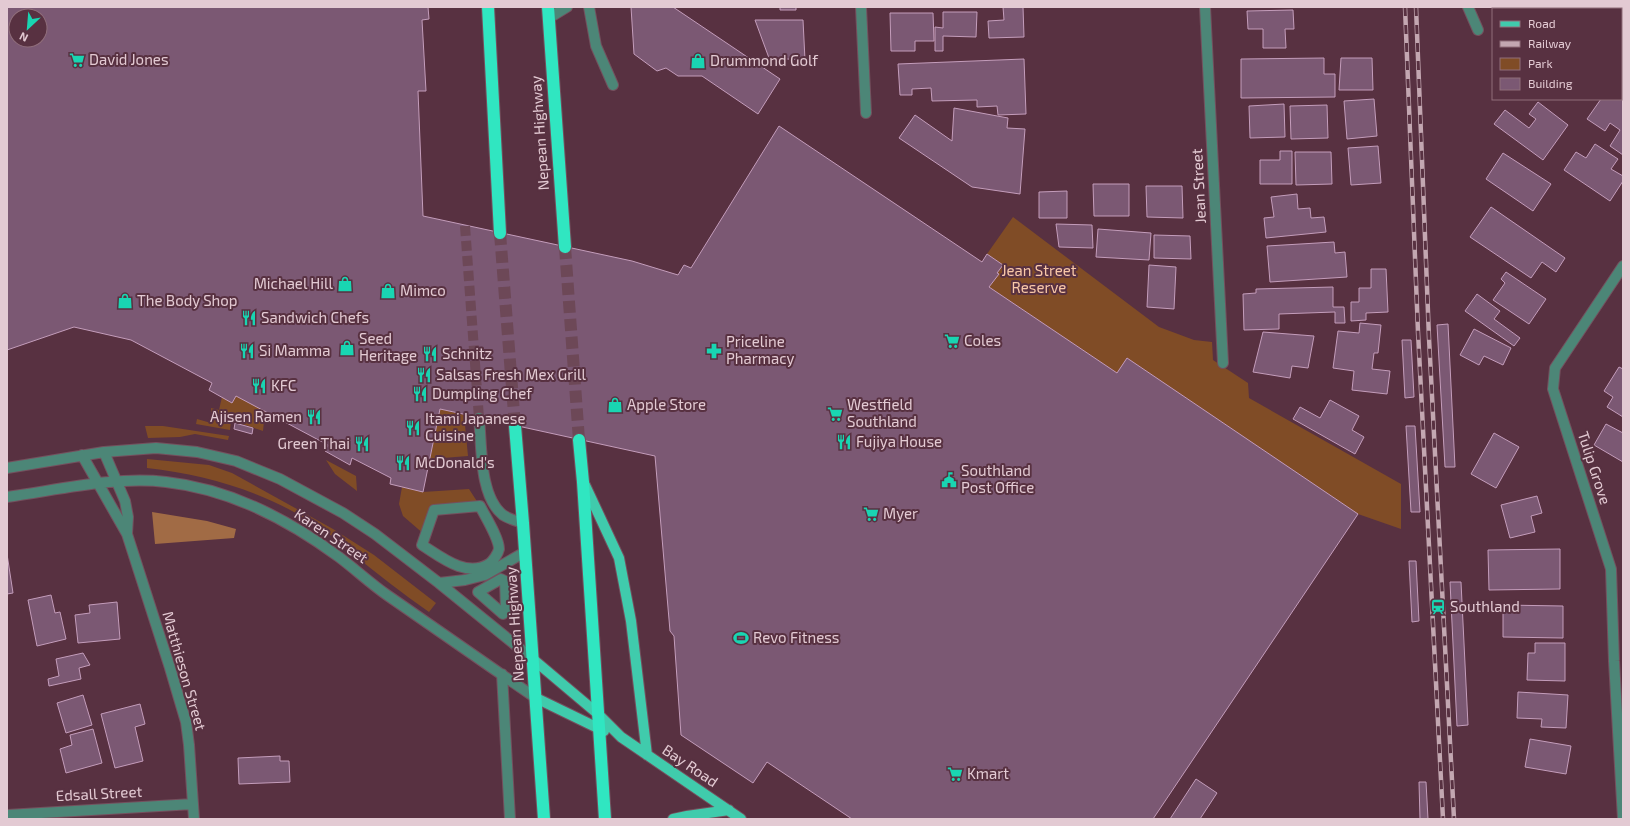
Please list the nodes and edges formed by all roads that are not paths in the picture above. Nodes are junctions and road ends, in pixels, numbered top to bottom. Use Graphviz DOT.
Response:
graph roads {
  1 [pos="488,7"];
  2 [pos="566,7"];
  3 [pos="589,7"];
  4 [pos="861,7"];
  5 [pos="1205,7"];
  6 [pos="1468,7"];
  7 [pos="548,12"];
  8 [pos="1478,30"];
  9 [pos="613,85"];
  10 [pos="866,112"];
  11 [pos="500,233"];
  12 [pos="565,247"];
  13 [pos="1623,266"];
  14 [pos="1223,363"];
  15 [pos="479,418"];
  16 [pos="514,426"];
  17 [pos="579,440"];
  18 [pos="104,452"];
  19 [pos="82,455"];
  20 [pos="7,468"];
  21 [pos="118,482"];
  22 [pos="583,482"];
  23 [pos="98,484"];
  24 [pos="7,496"];
  25 [pos="480,506"];
  26 [pos="524,523"];
  27 [pos="127,534"];
  28 [pos="525,552"];
  29 [pos="439,583"];
  30 [pos="534,660"];
  31 [pos="1619,660"];
  32 [pos="502,674"];
  33 [pos="536,698"];
  34 [pos="598,714"];
  35 [pos="600,730"];
  36 [pos="621,737"];
  37 [pos="647,755"];
  38 [pos="193,804"];
  39 [pos="728,810"];
  40 [pos="7,815"];
  41 [pos="194,819"];
  42 [pos="510,819"];
  43 [pos="544,819"];
  44 [pos="605,819"];
  45 [pos="673,819"];
  46 [pos="741,819"];
  47 [pos="1623,819"];
  1 -- 11 [label="highway"];
  2 -- 7 [label="street, Nepean Highway"];
  3 -- 9 [label="street"];
  4 -- 10 [label="street"];
  5 -- 14 [label="street, Jean Street"];
  6 -- 8 [label="street"];
  7 -- 12 [label="highway, Nepean Highway"];
  13 -- 31 [label="street, Tulip Grove"];
  15 -- 26 [label="street"];
  16 -- 26 [label="highway, Nepean Highway"];
  17 -- 22 [label="highway"];
  18 -- 19 [label="street, Karen Street"];
  18 -- 21 [label="street, Matthieson Street"];
  18 -- 29 [label="street, Karen Street"];
  19 -- 20 [label="street, Karen Street"];
  19 -- 23 [label="street, Matthieson Street"];
  21 -- 23 [label="street, Karen Street"];
  21 -- 27 [label="street, Matthieson Street"];
  21 -- 32 [label="street, Karen Street"];
  22 -- 34 [label="highway"];
  22 -- 37 [label="main road"];
  23 -- 24 [label="street, Karen Street"];
  23 -- 27 [label="street, Matthieson Street"];
  25 -- 25 [label="street"];
  26 -- 28 [label="highway, Nepean Highway"];
  27 -- 38 [label="street, Matthieson Street"];
  28 -- 29 [label="street"];
  28 -- 30 [label="highway, Nepean Highway"];
  29 -- 30 [label="street, Karen Street"];
  30 -- 33 [label="highway, Nepean Highway"];
  30 -- 34 [label="main road, Bay Road"];
  31 -- 47 [label="street, Tulip Grove"];
  32 -- 33 [label="street, Karen Street"];
  32 -- 42 [label="street"];
  33 -- 35 [label="main road, Karen Street"];
  33 -- 43 [label="highway, Nepean Highway"];
  34 -- 35 [label="highway"];
  34 -- 36 [label="main road, Bay Road"];
  35 -- 36 [label="main road, Bay Road"];
  35 -- 44 [label="highway"];
  36 -- 37 [label="main road, Bay Road"];
  37 -- 39 [label="main road, Bay Road"];
  38 -- 40 [label="street, Edsall Street"];
  38 -- 41 [label="street, Matthieson Street"];
  39 -- 45 [label="main road"];
  39 -- 46 [label="main road, Bay Road"];
}
